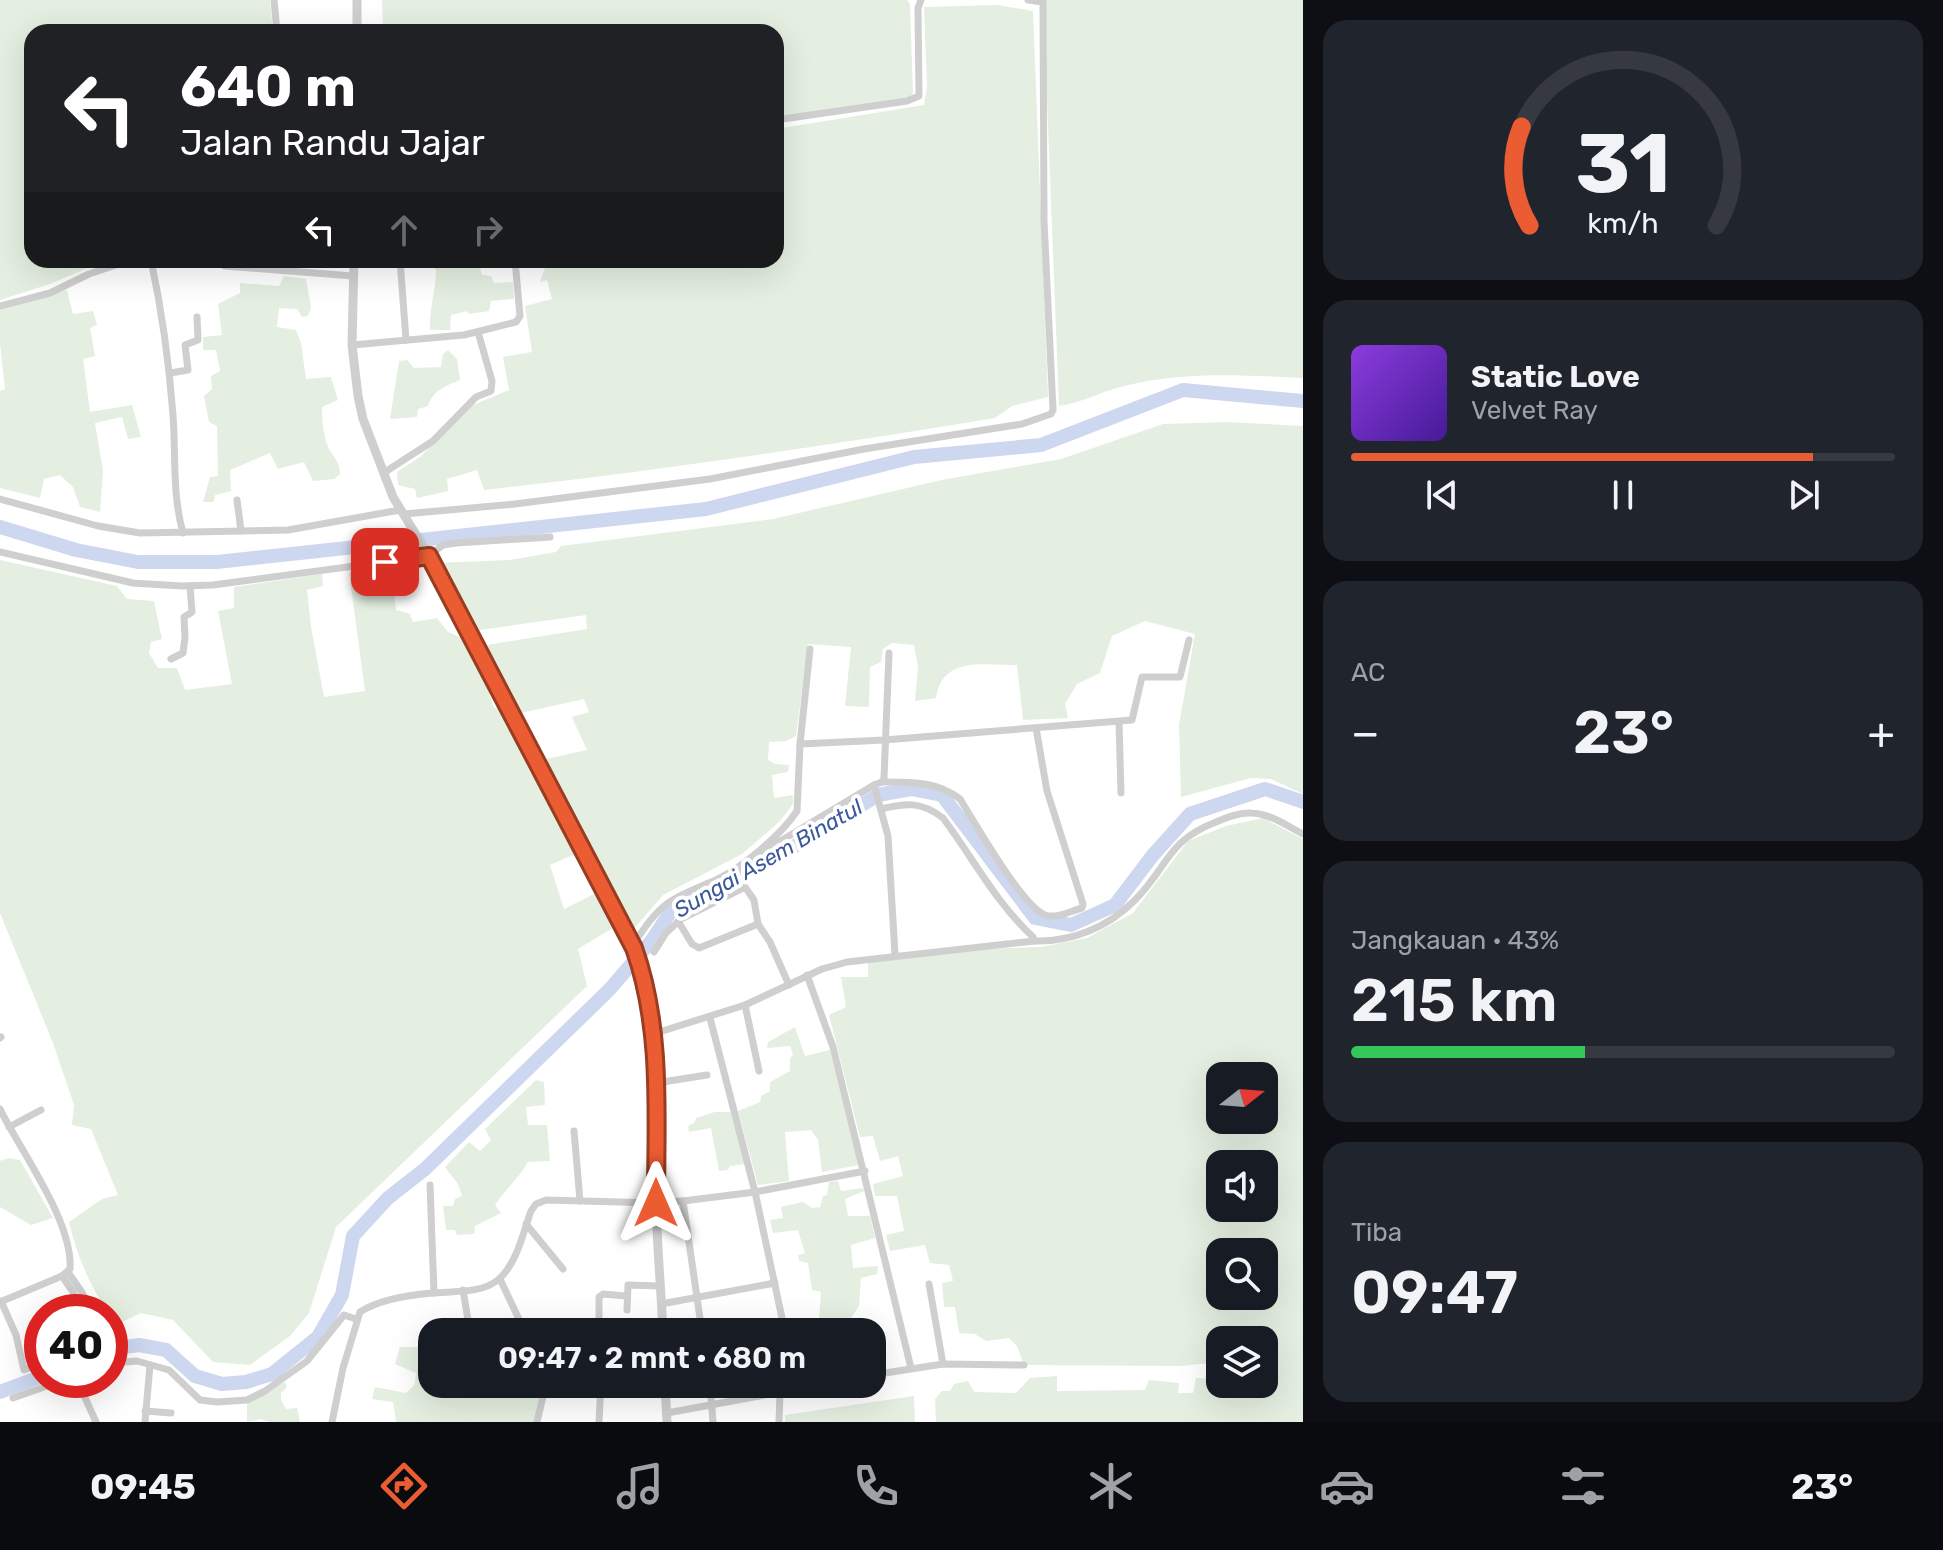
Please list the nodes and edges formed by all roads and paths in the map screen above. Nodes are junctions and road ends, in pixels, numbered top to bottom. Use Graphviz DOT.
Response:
graph roads {
  1 [pos="274,0"];
  2 [pos="357,0"];
  3 [pos="921,0"];
  4 [pos="1035,1"];
  5 [pos="276,24"];
  6 [pos="357,24"];
  7 [pos="784,119"];
  8 [pos="107,268"];
  9 [pos="152,268"];
  10 [pos="249,268"];
  11 [pos="354,268"];
  12 [pos="401,268"];
  13 [pos="516,268"];
  14 [pos="353,276"];
  15 [pos="0,306"];
  16 [pos="197,317"];
  17 [pos="478,332"];
  18 [pos="406,340"];
  19 [pos="352,345"];
  20 [pos="170,373"];
  21 [pos="385,472"];
  22 [pos="0,499"];
  23 [pos="237,500"];
  24 [pos="404,514"];
  25 [pos="241,531"];
  26 [pos="183,533"];
  27 [pos="550,537"];
  28 [pos="0,552"];
  29 [pos="428,554"];
  30 [pos="191,590"];
  31 [pos="1189,640"];
  32 [pos="810,649"];
  33 [pos="889,653"];
  34 [pos="171,659"];
  35 [pos="1119,722"];
  36 [pos="1036,728"];
  37 [pos="884,740"];
  38 [pos="800,744"];
  39 [pos="877,785"];
  40 [pos="1121,793"];
  41 [pos="881,808"];
  42 [pos="1303,834"];
  43 [pos="754,857"];
  44 [pos="678,921"];
  45 [pos="758,924"];
  46 [pos="1034,941"];
  47 [pos="633,946"];
  48 [pos="654,952"];
  49 [pos="895,955"];
  50 [pos="807,975"];
  51 [pos="789,985"];
  52 [pos="745,1005"];
  53 [pos="710,1018"];
  54 [pos="653,1034"];
  55 [pos="759,1071"];
  56 [pos="707,1075"];
  57 [pos="656,1083"];
  58 [pos="0,1109"];
  59 [pos="41,1110"];
  60 [pos="9,1127"];
  61 [pos="574,1131"];
  62 [pos="865,1171"];
  63 [pos="430,1185"];
  64 [pos="755,1192"];
  65 [pos="580,1201"];
  66 [pos="683,1201"];
  67 [pos="656,1203"];
  68 [pos="526,1224"];
  69 [pos="563,1269"];
  70 [pos="60,1276"];
  71 [pos="500,1279"];
  72 [pos="775,1283"];
  73 [pos="929,1284"];
  74 [pos="659,1286"];
  75 [pos="463,1290"];
  76 [pos="434,1293"];
  77 [pos="74,1294"];
  78 [pos="83,1294"];
  79 [pos="626,1296"];
  80 [pos="697,1298"];
  81 [pos="0,1302"];
  82 [pos="661,1304"];
  83 [pos="627,1310"];
  84 [pos="468,1318"];
  85 [pos="518,1318"];
  86 [pos="599,1318"];
  87 [pos="662,1318"];
  88 [pos="700,1318"];
  89 [pos="782,1318"];
  90 [pos="356,1319"];
  91 [pos="128,1360"];
  92 [pos="943,1364"];
  93 [pos="150,1365"];
  94 [pos="1024,1365"];
  95 [pos="911,1368"];
  96 [pos="24,1370"];
  97 [pos="886,1372"];
  98 [pos="24,1394"];
  99 [pos="13,1398"];
  100 [pos="85,1398"];
  101 [pos="543,1398"];
  102 [pos="600,1398"];
  103 [pos="712,1398"];
  104 [pos="754,1398"];
  105 [pos="780,1398"];
  106 [pos="713,1406"];
  107 [pos="145,1411"];
  108 [pos="171,1413"];
  109 [pos="667,1417"];
  110 [pos="96,1422"];
  111 [pos="145,1422"];
  112 [pos="332,1422"];
  113 [pos="537,1422"];
  114 [pos="599,1422"];
  115 [pos="713,1422"];
  116 [pos="779,1422"];
  1 -- 5 [label="street"];
  2 -- 6 [label="street"];
  3 -- 7 [label="street"];
  4 -- 24 [label="street"];
  8 -- 15 [label="street"];
  9 -- 20 [label="street"];
  10 -- 14 [label="street"];
  11 -- 14 [label="street"];
  12 -- 18 [label="street"];
  13 -- 17 [label="street"];
  14 -- 19 [label="street"];
  16 -- 20 [label="street"];
  17 -- 18 [label="street"];
  17 -- 21 [label="street"];
  18 -- 19 [label="street"];
  19 -- 21 [label="street"];
  20 -- 26 [label="street"];
  21 -- 24 [label="street"];
  22 -- 26 [label="street"];
  23 -- 25 [label="street"];
  24 -- 25 [label="street"];
  24 -- 29 [label="street"];
  25 -- 26 [label="street"];
  27 -- 29 [label="street"];
  28 -- 30 [label="street"];
  29 -- 30 [label="street"];
  29 -- 47 [label="street"];
  30 -- 34 [label="street"];
  31 -- 35 [label="street"];
  32 -- 38 [label="street"];
  33 -- 37 [label="street"];
  35 -- 36 [label="street"];
  35 -- 40 [label="street"];
  36 -- 37 [label="street"];
  36 -- 39 [label="street"];
  37 -- 38 [label="street"];
  37 -- 39 [label="street"];
  38 -- 43 [label="street"];
  39 -- 41 [label="street"];
  39 -- 43 [label="street"];
  41 -- 46 [label="street"];
  41 -- 49 [label="street"];
  42 -- 46 [label="street"];
  43 -- 47 [label="street"];
  44 -- 45 [label="street"];
  44 -- 45 [label="street"];
  44 -- 48 [label="street"];
  45 -- 51 [label="street"];
  46 -- 49 [label="street"];
  47 -- 54 [label="street"];
  49 -- 50 [label="street"];
  50 -- 51 [label="street"];
  50 -- 62 [label="street"];
  51 -- 52 [label="street"];
  52 -- 53 [label="street"];
  52 -- 55 [label="street"];
  53 -- 54 [label="street"];
  53 -- 64 [label="street"];
  54 -- 57 [label="street"];
  56 -- 57 [label="street"];
  57 -- 67 [label="street"];
  58 -- 60 [label="street"];
  59 -- 60 [label="street"];
  60 -- 70 [label="street"];
  61 -- 65 [label="street"];
  62 -- 64 [label="street"];
  62 -- 95 [label="street"];
  63 -- 76 [label="street"];
  64 -- 66 [label="street"];
  64 -- 72 [label="street"];
  65 -- 67 [label="street"];
  65 -- 68 [label="street"];
  66 -- 67 [label="street"];
  66 -- 80 [label="street"];
  67 -- 74 [label="street"];
  68 -- 69 [label="street"];
  68 -- 71 [label="street"];
  70 -- 77 [label="street"];
  70 -- 78 [label="street"];
  70 -- 81 [label="street"];
  71 -- 75 [label="street"];
  71 -- 85 [label="street"];
  72 -- 80 [label="street"];
  72 -- 89 [label="street"];
  73 -- 92 [label="street"];
  74 -- 79 [label="street"];
  74 -- 82 [label="street"];
  75 -- 76 [label="street"];
  75 -- 84 [label="street"];
  76 -- 90 [label="street"];
  79 -- 83 [label="street"];
  79 -- 86 [label="street"];
  80 -- 82 [label="street"];
  80 -- 88 [label="street"];
  81 -- 96 [label="street"];
  82 -- 87 [label="street"];
  90 -- 93 [label="street"];
  90 -- 112 [label="street"];
  91 -- 93 [label="street"];
  92 -- 94 [label="street"];
  92 -- 95 [label="street"];
  93 -- 107 [label="street"];
  95 -- 97 [label="street"];
  98 -- 99 [label="street"];
  100 -- 110 [label="street"];
  101 -- 113 [label="street"];
  102 -- 114 [label="street"];
  103 -- 106 [label="street"];
  104 -- 106 [label="street"];
  105 -- 116 [label="street"];
  106 -- 109 [label="street"];
  106 -- 115 [label="street"];
  107 -- 108 [label="street"];
  107 -- 111 [label="street"];
}
